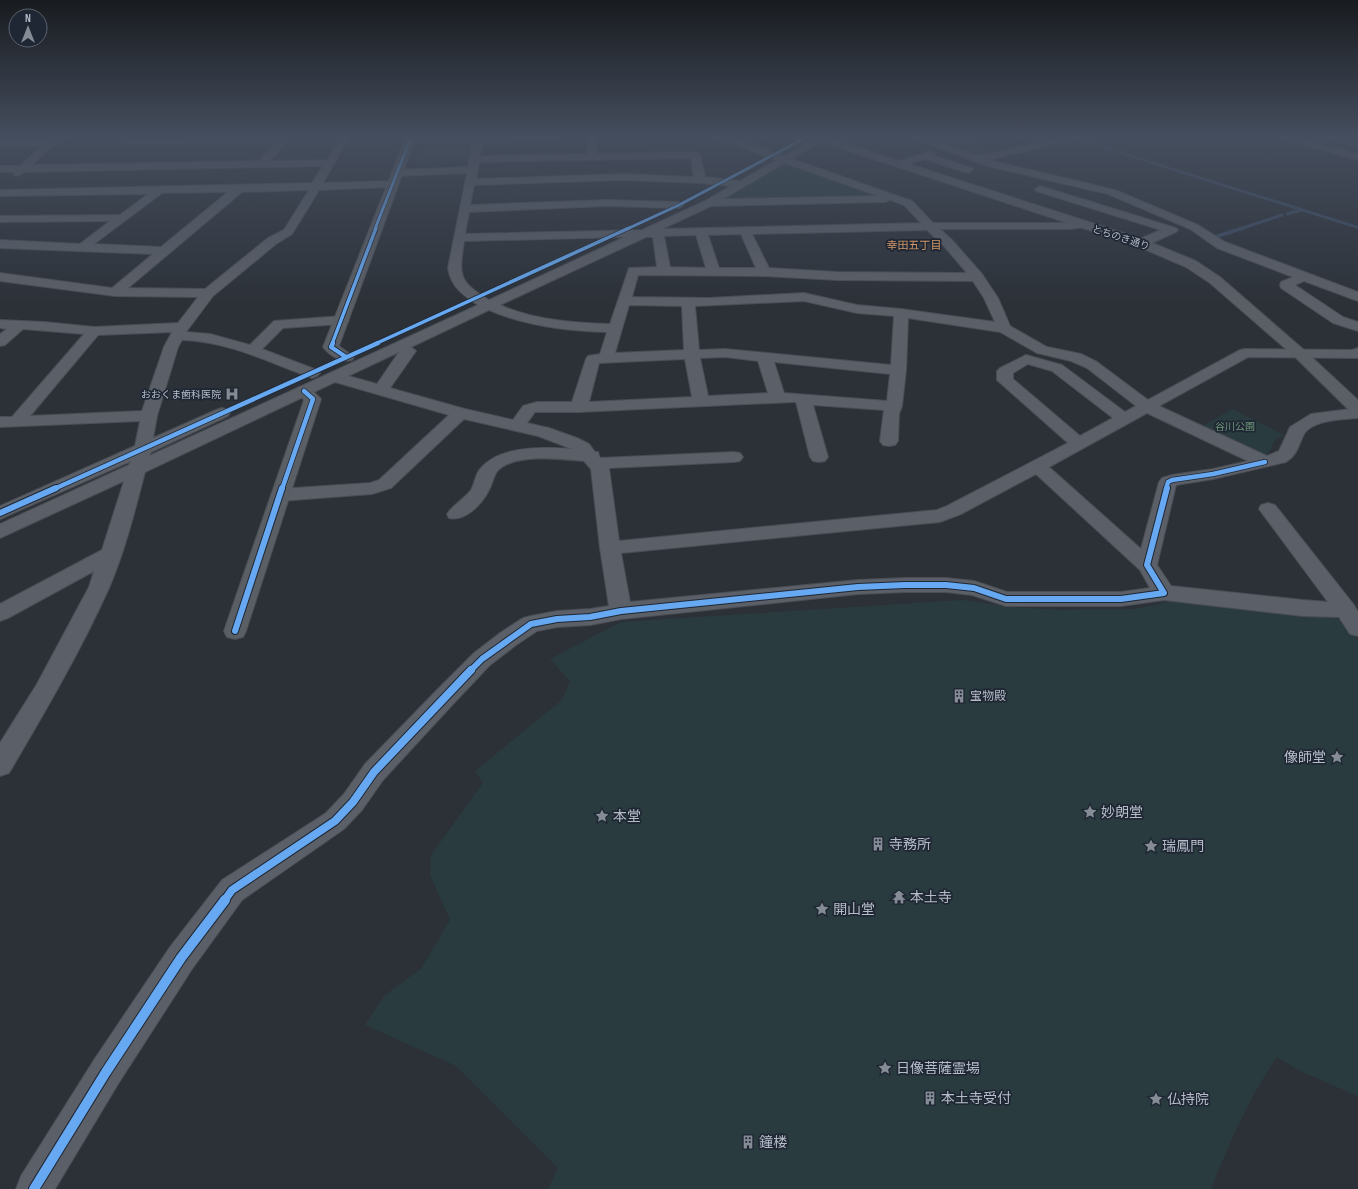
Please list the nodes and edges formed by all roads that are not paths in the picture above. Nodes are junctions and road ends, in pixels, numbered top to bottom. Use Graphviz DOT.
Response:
graph roads {
  1 [pos="27,192"];
  2 [pos="157,192"];
  3 [pos="236,192"];
  4 [pos="312,192"];
  5 [pos="389,192"];
  6 [pos="468,192"];
  7 [pos="703,192"];
  8 [pos="728,192"];
  9 [pos="880,192"];
  10 [pos="987,192"];
  11 [pos="1053,192"];
  12 [pos="1112,192"];
  13 [pos="0,193"];
  14 [pos="898,199"];
  15 [pos="710,203"];
  16 [pos="679,205"];
  17 [pos="465,209"];
  18 [pos="122,218"];
  19 [pos="0,219"];
  20 [pos="1082,224"];
  21 [pos="931,226"];
  22 [pos="745,231"];
  23 [pos="651,233"];
  24 [pos="700,233"];
  25 [pos="617,234"];
  26 [pos="460,238"];
  27 [pos="1141,243"];
  28 [pos="0,244"];
  29 [pos="83,247"];
  30 [pos="163,251"];
  31 [pos="664,271"];
  32 [pos="714,272"];
  33 [pos="764,272"];
  34 [pos="0,277"];
  35 [pos="1302,277"];
  36 [pos="977,278"];
  37 [pos="115,292"];
  38 [pos="208,292"];
  39 [pos="1358,298"];
  40 [pos="482,301"];
  41 [pos="624,301"];
  42 [pos="688,302"];
  43 [pos="901,313"];
  44 [pos="342,320"];
  45 [pos="0,323"];
  46 [pos="19,325"];
  47 [pos="1358,327"];
  48 [pos="614,328"];
  49 [pos="1004,328"];
  50 [pos="94,331"];
  51 [pos="180,331"];
  52 [pos="0,342"];
  53 [pos="398,347"];
  54 [pos="252,352"];
  55 [pos="1358,352"];
  56 [pos="1299,353"];
  57 [pos="692,355"];
  58 [pos="346,357"];
  59 [pos="606,358"];
  60 [pos="765,358"];
  61 [pos="898,370"];
  62 [pos="312,373"];
  63 [pos="333,377"];
  64 [pos="304,391"];
  65 [pos="380,391"];
  66 [pos="777,397"];
  67 [pos="803,399"];
  68 [pos="702,400"];
  69 [pos="894,406"];
  70 [pos="579,407"];
  71 [pos="1147,407"];
  72 [pos="1358,409"];
  73 [pos="461,413"];
  74 [pos="1358,413"];
  75 [pos="149,416"];
  76 [pos="1124,419"];
  77 [pos="17,421"];
  78 [pos="0,422"];
  79 [pos="518,424"];
  80 [pos="889,441"];
  81 [pos="1079,444"];
  82 [pos="143,448"];
  83 [pos="734,457"];
  84 [pos="819,457"];
  85 [pos="594,460"];
  86 [pos="1265,462"];
  87 [pos="1038,466"];
  88 [pos="137,468"];
  89 [pos="280,494"];
  90 [pos="3,507"];
  91 [pos="1268,509"];
  92 [pos="456,514"];
  93 [pos="0,532"];
  94 [pos="610,548"];
  95 [pos="111,554"];
  96 [pos="1147,565"];
  97 [pos="1164,593"];
  98 [pos="1346,610"];
  99 [pos="621,611"];
  100 [pos="0,613"];
  101 [pos="1358,628"];
  102 [pos="235,631"];
  103 [pos="0,766"];
  104 [pos="34,1189"];
  1 -- 13 [label="street"];
  2 -- 18 [label="street"];
  3 -- 30 [label="street"];
  4 -- 38 [label="street"];
  5 -- 44 [label="street"];
  6 -- 17 [label="street"];
  7 -- 16 [label="street"];
  8 -- 15 [label="street"];
  9 -- 14 [label="street"];
  10 -- 20 [label="street, とちのき通り"];
  11 -- 27 [label="street"];
  12 -- 35 [label="street"];
  14 -- 15 [label="street"];
  14 -- 21 [label="street"];
  15 -- 23 [label="street"];
  16 -- 17 [label="street"];
  16 -- 25 [label="street"];
  17 -- 26 [label="street"];
  18 -- 19 [label="street"];
  18 -- 29 [label="street"];
  20 -- 21 [label="street"];
  20 -- 27 [label="street, とちのき通り"];
  21 -- 22 [label="street"];
  21 -- 36 [label="street"];
  22 -- 24 [label="street"];
  22 -- 33 [label="street"];
  23 -- 24 [label="street"];
  23 -- 25 [label="street"];
  23 -- 31 [label="street"];
  23 -- 40 [label="street"];
  24 -- 32 [label="street"];
  25 -- 26 [label="street"];
  25 -- 40 [label="street"];
  26 -- 40 [label="street"];
  27 -- 56 [label="street, とちのき通り"];
  28 -- 29 [label="street"];
  29 -- 30 [label="street"];
  30 -- 37 [label="street"];
  31 -- 32 [label="street"];
  31 -- 41 [label="street"];
  32 -- 33 [label="street"];
  33 -- 36 [label="street"];
  34 -- 37 [label="street"];
  35 -- 39 [label="street"];
  35 -- 47 [label="street"];
  36 -- 49 [label="street"];
  37 -- 38 [label="street"];
  38 -- 51 [label="street"];
  40 -- 48 [label="street"];
  40 -- 53 [label="street"];
  40 -- 58 [label="street"];
  41 -- 42 [label="street"];
  41 -- 48 [label="street"];
  42 -- 43 [label="street"];
  42 -- 57 [label="street"];
  43 -- 49 [label="street"];
  43 -- 61 [label="street"];
  44 -- 54 [label="street"];
  44 -- 58 [label="street"];
  45 -- 46 [label="street"];
  46 -- 50 [label="street"];
  46 -- 52 [label="street"];
  48 -- 59 [label="street"];
  49 -- 71 [label="street"];
  50 -- 51 [label="street"];
  50 -- 77 [label="street"];
  51 -- 54 [label="street"];
  51 -- 75 [label="street"];
  53 -- 63 [label="street"];
  53 -- 65 [label="street"];
  54 -- 62 [label="street"];
  55 -- 56 [label="street"];
  56 -- 71 [label="street"];
  56 -- 72 [label="street, とちのき通り"];
  57 -- 59 [label="street"];
  57 -- 60 [label="street"];
  57 -- 68 [label="street"];
  58 -- 62 [label="street"];
  59 -- 70 [label="street"];
  60 -- 61 [label="street"];
  60 -- 66 [label="street"];
  61 -- 69 [label="street"];
  62 -- 82 [label="street"];
  63 -- 64 [label="street"];
  63 -- 65 [label="street"];
  64 -- 88 [label="street"];
  64 -- 89 [label="street"];
  65 -- 73 [label="street"];
  66 -- 67 [label="street"];
  66 -- 68 [label="street"];
  67 -- 69 [label="street"];
  67 -- 84 [label="street"];
  68 -- 70 [label="street"];
  69 -- 80 [label="street"];
  70 -- 79 [label="street"];
  71 -- 76 [label="street"];
  71 -- 86 [label="street"];
  73 -- 79 [label="street"];
  73 -- 89 [label="street"];
  74 -- 86 [label="street"];
  75 -- 77 [label="street"];
  75 -- 82 [label="street"];
  76 -- 81 [label="street"];
  76 -- 81 [label="street"];
  77 -- 78 [label="street"];
  79 -- 85 [label="street"];
  81 -- 87 [label="street"];
  82 -- 88 [label="street"];
  82 -- 90 [label="street"];
  83 -- 85 [label="street"];
  85 -- 92 [label="street"];
  85 -- 94 [label="street"];
  86 -- 96 [label="street"];
  87 -- 94 [label="street"];
  87 -- 96 [label="street"];
  88 -- 93 [label="street"];
  88 -- 95 [label="street"];
  89 -- 102 [label="street"];
  91 -- 98 [label="street"];
  94 -- 99 [label="street"];
  95 -- 100 [label="street"];
  95 -- 103 [label="street"];
  96 -- 97 [label="street"];
  97 -- 98 [label="street"];
  97 -- 99 [label="street"];
  98 -- 101 [label="street"];
  99 -- 104 [label="street"];
}
